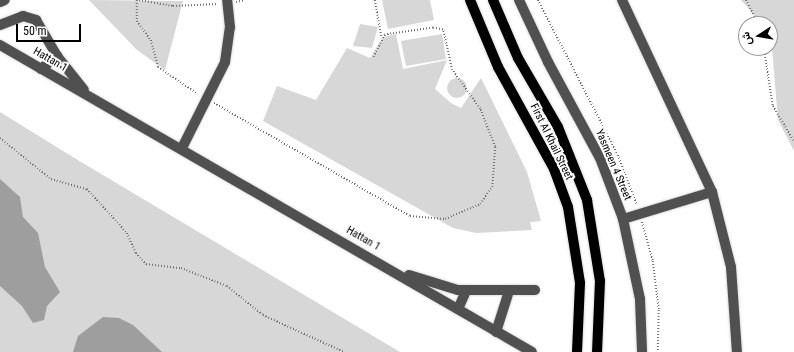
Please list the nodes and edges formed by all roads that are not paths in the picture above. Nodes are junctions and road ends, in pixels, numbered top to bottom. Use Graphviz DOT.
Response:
graph roads {
  1 [pos="5,0"];
  2 [pos="470,0"];
  3 [pos="519,0"];
  4 [pos="622,0"];
  5 [pos="0,2"];
  6 [pos="227,2"];
  7 [pos="492,2"];
  8 [pos="0,25"];
  9 [pos="0,45"];
  10 [pos="57,56"];
  11 [pos="41,69"];
  12 [pos="89,96"];
  13 [pos="182,148"];
  14 [pos="712,192"];
  15 [pos="623,219"];
  16 [pos="390,268"];
  17 [pos="535,290"];
  18 [pos="509,291"];
  19 [pos="466,292"];
  20 [pos="458,309"];
  21 [pos="496,332"];
  22 [pos="532,352"];
  23 [pos="577,352"];
  24 [pos="597,352"];
  25 [pos="642,352"];
  26 [pos="737,352"];
  1 -- 5 [label="street"];
  2 -- 23 [label="main road, First Al Khail Street"];
  3 -- 15 [label="street, Yasmeen 4 Street"];
  4 -- 14 [label="street"];
  6 -- 13 [label="street"];
  7 -- 24 [label="main road, First Al Khail Street"];
  8 -- 10 [label="street, Hattan 1"];
  9 -- 11 [label="street, Hattan 1"];
  10 -- 11 [label="street"];
  10 -- 12 [label="street, Hattan 1"];
  11 -- 12 [label="street, Hattan 1"];
  12 -- 13 [label="street, Hattan 1"];
  13 -- 16 [label="street, Hattan 1"];
  14 -- 15 [label="street"];
  14 -- 26 [label="street"];
  15 -- 25 [label="street, Yasmeen 4 Street"];
  16 -- 19 [label="street"];
  16 -- 20 [label="street, Hattan 1"];
  17 -- 18 [label="street"];
  18 -- 19 [label="street"];
  18 -- 21 [label="street"];
  19 -- 20 [label="street"];
  20 -- 21 [label="street, Hattan 1"];
  21 -- 22 [label="street, Hattan 1"];
}
